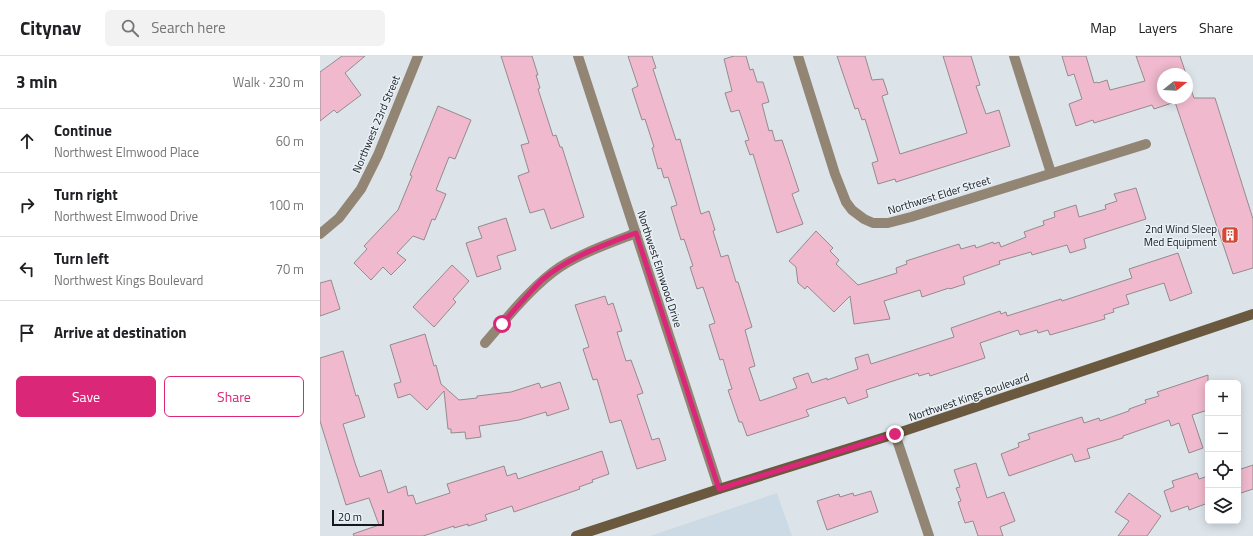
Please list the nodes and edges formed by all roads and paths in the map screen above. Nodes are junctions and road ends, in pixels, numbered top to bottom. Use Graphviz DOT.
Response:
graph roads {
  1 [pos="418,56"];
  2 [pos="578,56"];
  3 [pos="798,56"];
  4 [pos="1014,56"];
  5 [pos="1146,144"];
  6 [pos="1051,173"];
  7 [pos="636,233"];
  8 [pos="320,234"];
  9 [pos="1253,314"];
  10 [pos="485,343"];
  11 [pos="895,434"];
  12 [pos="719,489"];
  13 [pos="576,536"];
  14 [pos="929,536"];
  1 -- 8 [label="street, Northwest 23rd Street"];
  2 -- 7 [label="street, Northwest Elmwood Drive"];
  3 -- 6 [label="street, Northwest Elder Street"];
  4 -- 6 [label="street"];
  5 -- 6 [label="street, Northwest Elder Street"];
  7 -- 10 [label="street"];
  7 -- 12 [label="street, Northwest Elmwood Drive"];
  9 -- 11 [label="main road, Northwest Kings Boulevard"];
  11 -- 12 [label="main road, Northwest Kings Boulevard"];
  11 -- 14 [label="street"];
  12 -- 13 [label="main road, Northwest Kings Boulevard"];
}
